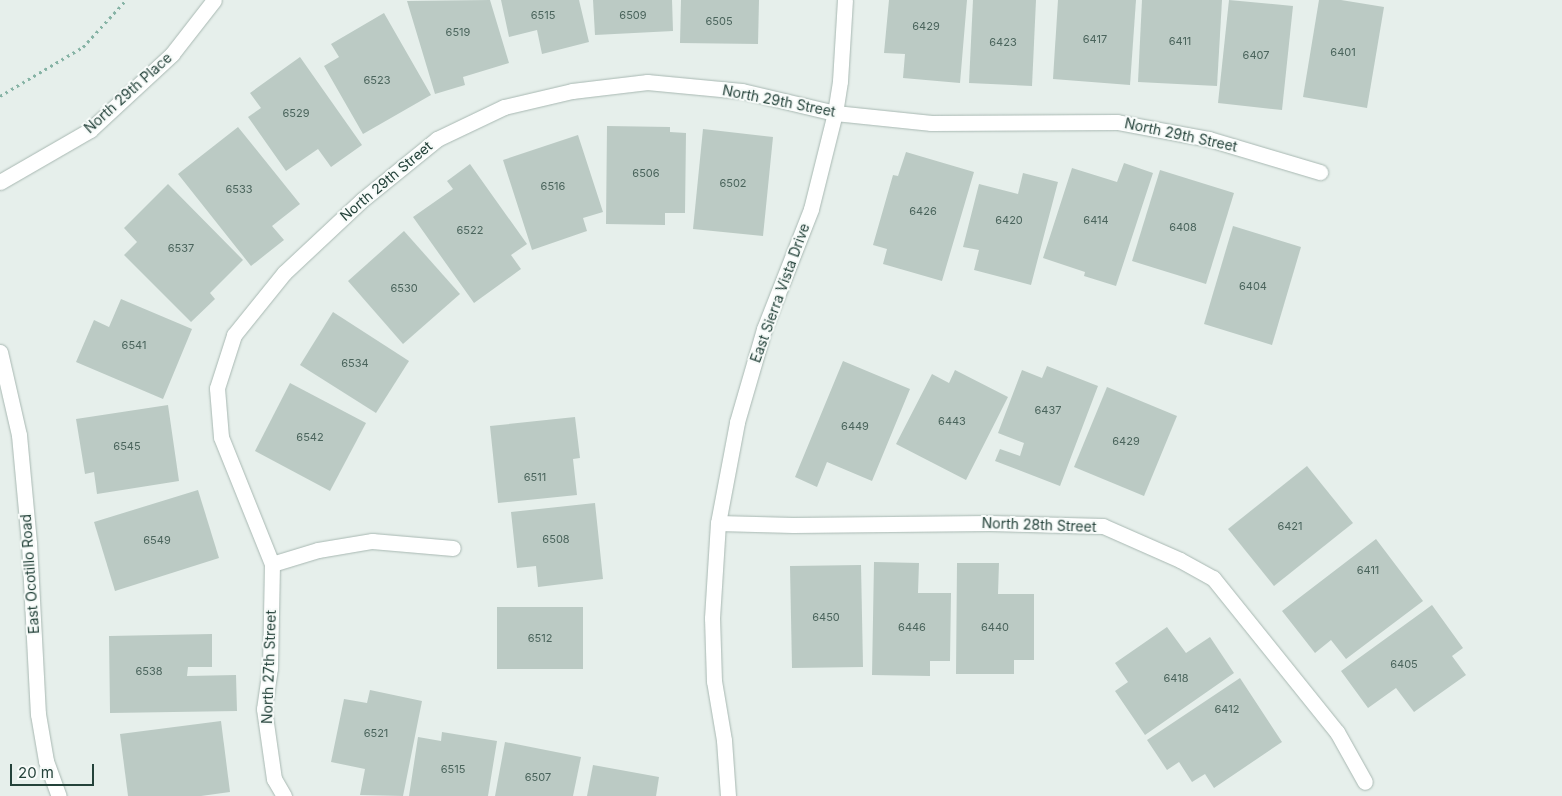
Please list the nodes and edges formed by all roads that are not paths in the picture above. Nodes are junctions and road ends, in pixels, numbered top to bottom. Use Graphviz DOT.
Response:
graph roads {
  1 [pos="214,0"];
  2 [pos="845,0"];
  3 [pos="835,113"];
  4 [pos="1320,172"];
  5 [pos="0,182"];
  6 [pos="0,352"];
  7 [pos="718,523"];
  8 [pos="453,548"];
  9 [pos="272,564"];
  10 [pos="1365,782"];
  11 [pos="59,796"];
  12 [pos="284,796"];
  13 [pos="728,796"];
  1 -- 5 [label="street, North 29th Place"];
  2 -- 3 [label="street, East Sierra Vista Drive"];
  3 -- 4 [label="street, North 29th Street"];
  3 -- 7 [label="street, East Sierra Vista Drive"];
  3 -- 9 [label="street, North 29th Street"];
  6 -- 11 [label="street, East Ocotillo Road"];
  7 -- 10 [label="street, North 28th Street"];
  7 -- 13 [label="street, East Sierra Vista Drive"];
  8 -- 9 [label="street"];
  9 -- 12 [label="street, North 27th Street"];
}
